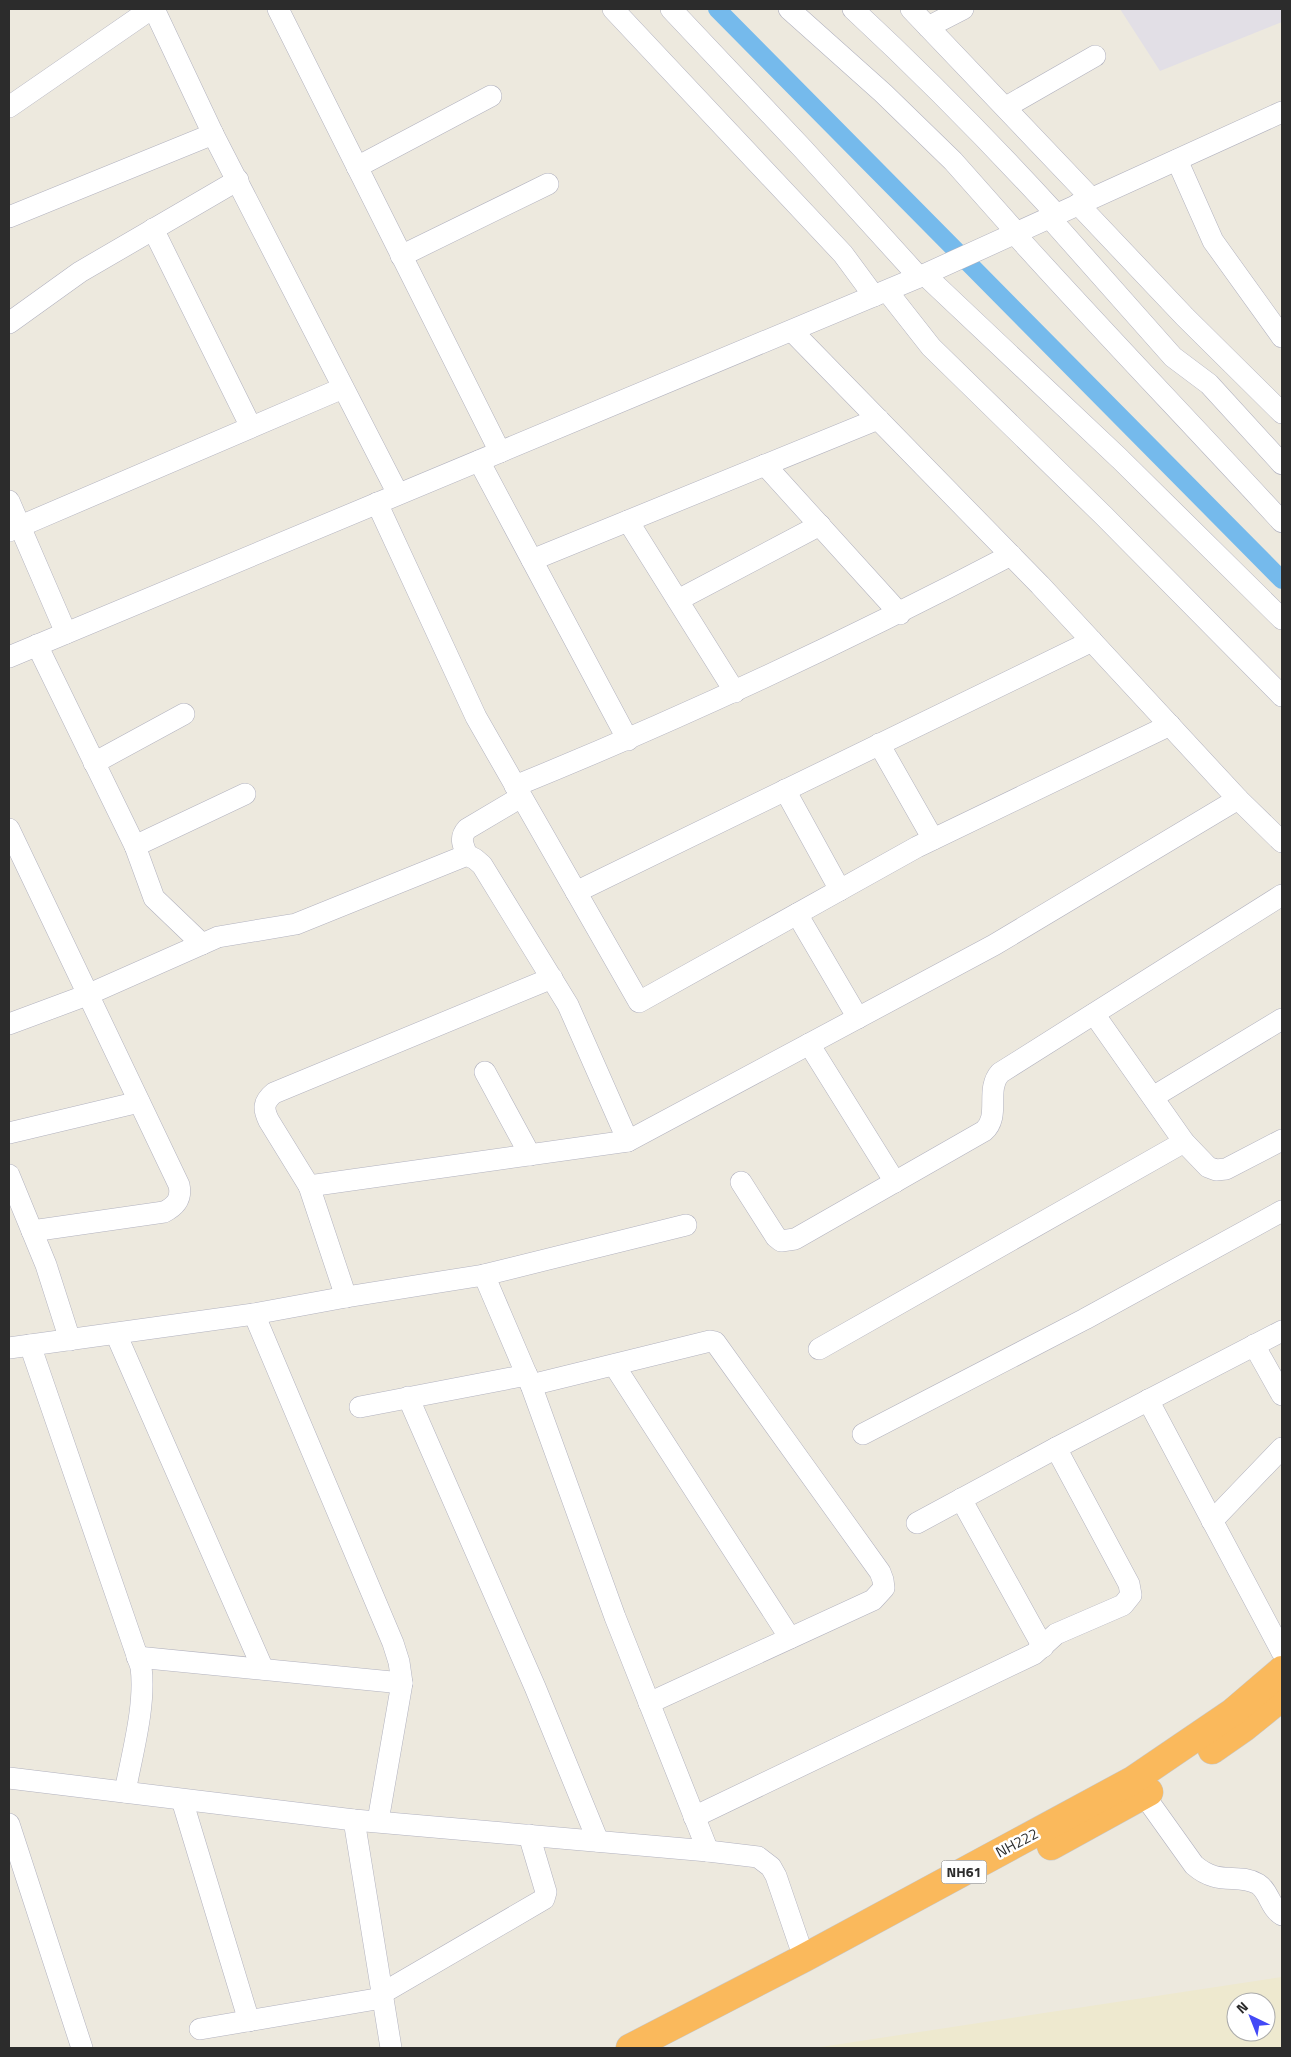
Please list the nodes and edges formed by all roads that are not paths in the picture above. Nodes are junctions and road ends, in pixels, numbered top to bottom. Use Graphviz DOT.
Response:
graph roads {
  1 [pos="152,9"];
  2 [pos="278,9"];
  3 [pos="612,9"];
  4 [pos="671,9"];
  5 [pos="789,9"];
  6 [pos="853,9"];
  7 [pos="911,9"];
  8 [pos="963,9"];
  9 [pos="928,27"];
  10 [pos="1095,56"];
  11 [pos="491,96"];
  12 [pos="9,107"];
  13 [pos="1006,107"];
  14 [pos="1282,112"];
  15 [pos="213,134"];
  16 [pos="1177,160"];
  17 [pos="357,167"];
  18 [pos="238,180"];
  19 [pos="548,184"];
  20 [pos="1085,201"];
  21 [pos="1052,216"];
  22 [pos="9,217"];
  23 [pos="153,229"];
  24 [pos="1015,232"];
  25 [pos="401,256"];
  26 [pos="928,273"];
  27 [pos="880,294"];
  28 [pos="9,323"];
  29 [pos="792,331"];
  30 [pos="1282,337"];
  31 [pos="343,388"];
  32 [pos="1282,413"];
  33 [pos="878,419"];
  34 [pos="251,427"];
  35 [pos="500,452"];
  36 [pos="479,461"];
  37 [pos="1282,464"];
  38 [pos="765,465"];
  39 [pos="398,494"];
  40 [pos="9,502"];
  41 [pos="377,503"];
  42 [pos="628,521"];
  43 [pos="1282,522"];
  44 [pos="820,526"];
  45 [pos="14,529"];
  46 [pos="1012,555"];
  47 [pos="532,560"];
  48 [pos="678,600"];
  49 [pos="900,614"];
  50 [pos="1282,619"];
  51 [pos="66,633"];
  52 [pos="1092,641"];
  53 [pos="37,645"];
  54 [pos="9,657"];
  55 [pos="735,692"];
  56 [pos="1282,696"];
  57 [pos="184,714"];
  58 [pos="1170,725"];
  59 [pos="628,740"];
  60 [pos="879,744"];
  61 [pos="94,763"];
  62 [pos="785,790"];
  63 [pos="518,792"];
  64 [pos="245,794"];
  65 [pos="1238,799"];
  66 [pos="9,829"];
  67 [pos="933,839"];
  68 [pos="1282,842"];
  69 [pos="135,846"];
  70 [pos="466,855"];
  71 [pos="840,890"];
  72 [pos="576,892"];
  73 [pos="1282,895"];
  74 [pos="797,914"];
  75 [pos="202,944"];
  76 [pos="552,978"];
  77 [pos="87,995"];
  78 [pos="1094,1014"];
  79 [pos="858,1018"];
  80 [pos="1282,1019"];
  81 [pos="9,1024"];
  82 [pos="809,1044"];
  83 [pos="485,1072"];
  84 [pos="1153,1097"];
  85 [pos="139,1102"];
  86 [pos="9,1134"];
  87 [pos="1282,1140"];
  88 [pos="628,1141"];
  89 [pos="1184,1142"];
  90 [pos="530,1155"];
  91 [pos="9,1175"];
  92 [pos="742,1182"];
  93 [pos="895,1182"];
  94 [pos="309,1186"];
  95 [pos="1282,1211"];
  96 [pos="686,1225"];
  97 [pos="32,1231"];
  98 [pos="484,1275"];
  99 [pos="346,1297"];
  100 [pos="254,1314"];
  101 [pos="1282,1331"];
  102 [pos="116,1334"];
  103 [pos="70,1340"];
  104 [pos="1254,1345"];
  105 [pos="30,1346"];
  106 [pos="9,1348"];
  107 [pos="819,1349"];
  108 [pos="614,1365"];
  109 [pos="529,1380"];
  110 [pos="1282,1395"];
  111 [pos="408,1397"];
  112 [pos="1148,1400"];
  113 [pos="360,1407"];
  114 [pos="863,1434"];
  115 [pos="1056,1448"];
  116 [pos="1282,1448"];
  117 [pos="961,1499"];
  118 [pos="1212,1521"];
  119 [pos="917,1523"];
  120 [pos="790,1638"];
  121 [pos="1043,1647"];
  122 [pos="1282,1652"];
  123 [pos="137,1657"];
  124 [pos="263,1669"];
  125 [pos="1282,1670"];
  126 [pos="402,1683"];
  127 [pos="1282,1697"];
  128 [pos="649,1703"];
  129 [pos="9,1778"];
  130 [pos="125,1792"];
  131 [pos="1144,1795"];
  132 [pos="182,1800"];
  133 [pos="694,1817"];
  134 [pos="354,1820"];
  135 [pos="378,1821"];
  136 [pos="9,1824"];
  137 [pos="529,1835"];
  138 [pos="598,1841"];
  139 [pos="708,1851"];
  140 [pos="1282,1915"];
  141 [pos="804,1958"];
  142 [pos="381,1996"];
  143 [pos="249,2021"];
  144 [pos="200,2029"];
  145 [pos="82,2048"];
  146 [pos="391,2048"];
  147 [pos="630,2048"];
  148 [pos="661,2048"];
  1 -- 12 [label="street"];
  1 -- 15 [label="street"];
  2 -- 17 [label="street"];
  3 -- 27 [label="street"];
  4 -- 26 [label="street"];
  5 -- 24 [label="street"];
  6 -- 21 [label="street"];
  7 -- 9 [label="street"];
  8 -- 9 [label="street"];
  9 -- 13 [label="street"];
  10 -- 13 [label="street"];
  11 -- 17 [label="street"];
  13 -- 20 [label="street"];
  14 -- 16 [label="street"];
  15 -- 18 [label="street"];
  15 -- 22 [label="street"];
  16 -- 20 [label="street"];
  16 -- 30 [label="street"];
  17 -- 25 [label="street"];
  18 -- 23 [label="street"];
  18 -- 31 [label="street"];
  19 -- 25 [label="street"];
  20 -- 21 [label="street"];
  20 -- 32 [label="street"];
  21 -- 24 [label="street"];
  21 -- 37 [label="street"];
  23 -- 28 [label="street"];
  23 -- 34 [label="street"];
  24 -- 26 [label="street"];
  24 -- 43 [label="street"];
  25 -- 35 [label="street"];
  26 -- 27 [label="street"];
  26 -- 50 [label="street"];
  27 -- 29 [label="street"];
  27 -- 56 [label="street"];
  29 -- 33 [label="street"];
  29 -- 35 [label="street"];
  31 -- 34 [label="street"];
  31 -- 39 [label="street"];
  33 -- 38 [label="street"];
  33 -- 46 [label="street"];
  34 -- 45 [label="street"];
  35 -- 36 [label="street"];
  36 -- 39 [label="street"];
  36 -- 47 [label="street"];
  38 -- 42 [label="street"];
  38 -- 44 [label="street"];
  39 -- 41 [label="street"];
  40 -- 45 [label="street"];
  41 -- 51 [label="street"];
  41 -- 63 [label="street"];
  42 -- 47 [label="street"];
  42 -- 48 [label="street"];
  44 -- 48 [label="street"];
  44 -- 49 [label="street"];
  45 -- 51 [label="street"];
  46 -- 49 [label="street"];
  46 -- 52 [label="street"];
  47 -- 59 [label="street"];
  48 -- 55 [label="street"];
  49 -- 55 [label="street"];
  51 -- 53 [label="street"];
  52 -- 58 [label="street"];
  52 -- 60 [label="street"];
  53 -- 54 [label="street"];
  53 -- 61 [label="street"];
  55 -- 59 [label="street"];
  57 -- 61 [label="street"];
  58 -- 65 [label="street"];
  58 -- 67 [label="street"];
  59 -- 63 [label="street"];
  60 -- 62 [label="street"];
  60 -- 67 [label="street"];
  61 -- 69 [label="street"];
  62 -- 71 [label="street"];
  62 -- 72 [label="street"];
  63 -- 70 [label="street"];
  63 -- 72 [label="street"];
  64 -- 69 [label="street"];
  65 -- 68 [label="street"];
  65 -- 79 [label="street"];
  66 -- 77 [label="street"];
  67 -- 71 [label="street"];
  69 -- 75 [label="street"];
  70 -- 75 [label="street"];
  70 -- 76 [label="street"];
  71 -- 74 [label="street"];
  72 -- 74 [label="street"];
  73 -- 78 [label="street"];
  74 -- 79 [label="street"];
  75 -- 77 [label="street"];
  76 -- 88 [label="street"];
  76 -- 94 [label="street"];
  77 -- 81 [label="street"];
  77 -- 85 [label="street"];
  78 -- 84 [label="street"];
  78 -- 93 [label="street"];
  79 -- 82 [label="street"];
  80 -- 84 [label="street"];
  82 -- 88 [label="street"];
  82 -- 93 [label="street"];
  83 -- 90 [label="street"];
  84 -- 89 [label="street"];
  85 -- 86 [label="street"];
  85 -- 97 [label="street"];
  87 -- 89 [label="street"];
  88 -- 90 [label="street"];
  89 -- 107 [label="street"];
  90 -- 94 [label="street"];
  91 -- 97 [label="street"];
  92 -- 93 [label="street"];
  94 -- 99 [label="street"];
  95 -- 114 [label="street"];
  96 -- 98 [label="street"];
  97 -- 103 [label="street"];
  98 -- 99 [label="street"];
  98 -- 109 [label="street"];
  99 -- 100 [label="street"];
  100 -- 102 [label="street"];
  100 -- 126 [label="street"];
  101 -- 104 [label="street"];
  102 -- 103 [label="street"];
  102 -- 124 [label="street"];
  103 -- 105 [label="street"];
  104 -- 110 [label="street"];
  104 -- 112 [label="street"];
  105 -- 106 [label="street"];
  105 -- 123 [label="street"];
  108 -- 109 [label="street"];
  108 -- 120 [label="street"];
  108 -- 120 [label="street"];
  109 -- 111 [label="street"];
  109 -- 128 [label="street"];
  111 -- 113 [label="street"];
  111 -- 138 [label="street"];
  112 -- 115 [label="street"];
  112 -- 118 [label="street"];
  115 -- 117 [label="street"];
  115 -- 121 [label="street"];
  116 -- 118 [label="street"];
  117 -- 119 [label="street"];
  117 -- 121 [label="street"];
  118 -- 122 [label="street"];
  120 -- 128 [label="street"];
  121 -- 133 [label="street"];
  123 -- 124 [label="street"];
  123 -- 130 [label="street"];
  124 -- 126 [label="street"];
  125 -- 141 [label="highway, NH222 / NH61"];
  126 -- 135 [label="street"];
  127 -- 131 [label="highway, NH222 / NH61"];
  128 -- 133 [label="street"];
  129 -- 130 [label="street"];
  130 -- 132 [label="street"];
  131 -- 140 [label="street"];
  131 -- 148 [label="highway, NH222 / NH61"];
  132 -- 134 [label="street"];
  132 -- 143 [label="street"];
  133 -- 139 [label="street"];
  134 -- 135 [label="street"];
  134 -- 142 [label="street"];
  135 -- 137 [label="street"];
  136 -- 145 [label="street"];
  137 -- 138 [label="street"];
  137 -- 142 [label="street"];
  138 -- 139 [label="street"];
  139 -- 141 [label="street"];
  141 -- 147 [label="highway, NH222 / NH61"];
  142 -- 143 [label="street"];
  142 -- 146 [label="street"];
  143 -- 144 [label="street"];
}
